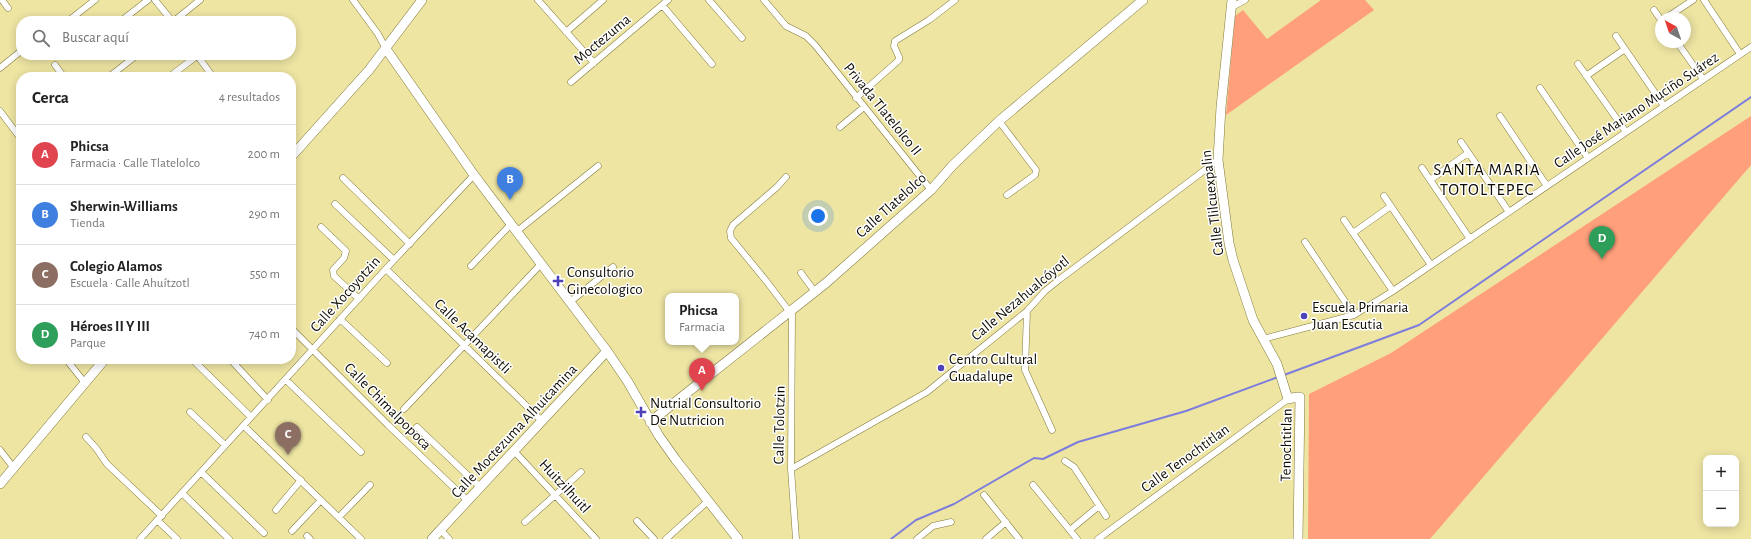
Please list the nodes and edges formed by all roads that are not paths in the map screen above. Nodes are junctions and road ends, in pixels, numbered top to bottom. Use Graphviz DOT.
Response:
graph roads {
  1 [pos="2,0"];
  2 [pos="95,0"];
  3 [pos="148,0"];
  4 [pos="156,0"];
  5 [pos="200,0"];
  6 [pos="353,0"];
  7 [pos="422,0"];
  8 [pos="539,0"];
  9 [pos="603,0"];
  10 [pos="668,0"];
  11 [pos="709,0"];
  12 [pos="764,0"];
  13 [pos="955,0"];
  14 [pos="1143,0"];
  15 [pos="1245,0"];
  16 [pos="1693,0"];
  17 [pos="1704,0"];
  18 [pos="1232,4"];
  19 [pos="662,5"];
  20 [pos="8,8"];
  21 [pos="1675,12"];
  22 [pos="74,16"];
  23 [pos="127,16"];
  24 [pos="169,16"];
  25 [pos="179,16"];
  26 [pos="566,32"];
  27 [pos="1616,36"];
  28 [pos="742,38"];
  29 [pos="1751,47"];
  30 [pos="1681,48"];
  31 [pos="386,49"];
  32 [pos="1625,49"];
  33 [pos="1740,54"];
  34 [pos="16,55"];
  35 [pos="131,60"];
  36 [pos="191,60"];
  37 [pos="202,60"];
  38 [pos="594,63"];
  39 [pos="712,64"];
  40 [pos="1578,64"];
  41 [pos="55,65"];
  42 [pos="0,68"];
  43 [pos="60,72"];
  44 [pos="115,72"];
  45 [pos="176,72"];
  46 [pos="210,72"];
  47 [pos="1586,76"];
  48 [pos="1703,79"];
  49 [pos="571,82"];
  50 [pos="1540,88"];
  51 [pos="856,98"];
  52 [pos="1664,106"];
  53 [pos="864,107"];
  54 [pos="0,110"];
  55 [pos="1500,116"];
  56 [pos="999,121"];
  57 [pos="840,127"];
  58 [pos="16,132"];
  59 [pos="1626,132"];
  60 [pos="1461,142"];
  61 [pos="296,151"];
  62 [pos="1468,153"];
  63 [pos="1588,158"];
  64 [pos="1218,160"];
  65 [pos="598,166"];
  66 [pos="1422,168"];
  67 [pos="474,175"];
  68 [pos="786,177"];
  69 [pos="343,178"];
  70 [pos="1430,180"];
  71 [pos="1547,186"];
  72 [pos="931,190"];
  73 [pos="1007,195"];
  74 [pos="1384,196"];
  75 [pos="335,204"];
  76 [pos="1392,206"];
  77 [pos="1509,212"];
  78 [pos="1344,220"];
  79 [pos="321,227"];
  80 [pos="514,228"];
  81 [pos="1353,233"];
  82 [pos="1470,239"];
  83 [pos="1305,242"];
  84 [pos="410,244"];
  85 [pos="394,260"];
  86 [pos="541,264"];
  87 [pos="1431,265"];
  88 [pos="471,266"];
  89 [pos="612,267"];
  90 [pos="386,269"];
  91 [pos="801,273"];
  92 [pos="1393,291"];
  93 [pos="815,292"];
  94 [pos="359,299"];
  95 [pos="570,302"];
  96 [pos="1027,311"];
  97 [pos="790,312"];
  98 [pos="1354,315"];
  99 [pos="340,319"];
  100 [pos="296,333"];
  101 [pos="1263,339"];
  102 [pos="463,345"];
  103 [pos="313,349"];
  104 [pos="607,351"];
  105 [pos="387,363"];
  106 [pos="70,364"];
  107 [pos="101,364"];
  108 [pos="197,364"];
  109 [pos="235,364"];
  110 [pos="1279,369"];
  111 [pos="286,380"];
  112 [pos="85,383"];
  113 [pos="1294,398"];
  114 [pos="268,400"];
  115 [pos="404,410"];
  116 [pos="190,412"];
  117 [pos="251,417"];
  118 [pos="542,421"];
  119 [pos="650,422"];
  120 [pos="244,426"];
  121 [pos="417,427"];
  122 [pos="1052,430"];
  123 [pos="86,437"];
  124 [pos="225,445"];
  125 [pos="0,450"];
  126 [pos="514,451"];
  127 [pos="361,452"];
  128 [pos="1065,461"];
  129 [pos="13,468"];
  130 [pos="791,469"];
  131 [pos="201,472"];
  132 [pos="581,472"];
  133 [pos="302,480"];
  134 [pos="0,484"];
  135 [pos="370,485"];
  136 [pos="1033,485"];
  137 [pos="480,487"];
  138 [pos="182,493"];
  139 [pos="556,494"];
  140 [pos="984,495"];
  141 [pos="321,500"];
  142 [pos="468,501"];
  143 [pos="708,501"];
  144 [pos="1099,506"];
  145 [pos="276,510"];
  146 [pos="1106,516"];
  147 [pos="340,517"];
  148 [pos="159,518"];
  149 [pos="637,521"];
  150 [pos="525,522"];
  151 [pos="951,522"];
  152 [pos="1006,522"];
  153 [pos="441,530"];
  154 [pos="1070,530"];
  155 [pos="292,531"];
  156 [pos="264,533"];
  157 [pos="1100,538"];
  158 [pos="140,539"];
  159 [pos="177,539"];
  160 [pos="229,539"];
  161 [pos="361,539"];
  162 [pos="432,539"];
  163 [pos="449,539"];
  164 [pos="596,539"];
  165 [pos="654,539"];
  166 [pos="666,539"];
  167 [pos="738,539"];
  168 [pos="796,539"];
  169 [pos="917,539"];
  170 [pos="986,539"];
  171 [pos="1019,539"];
  172 [pos="1076,539"];
  173 [pos="1298,539"];
  1 -- 20 [label="street"];
  2 -- 22 [label="street"];
  3 -- 23 [label="street"];
  4 -- 24 [label="street"];
  5 -- 25 [label="street"];
  6 -- 31 [label="street"];
  7 -- 31 [label="main road"];
  8 -- 26 [label="street"];
  9 -- 26 [label="street"];
  10 -- 19 [label="street, Moctezuma"];
  11 -- 28 [label="street"];
  12 -- 51 [label="street, Privada Tlatelolco II"];
  13 -- 51 [label="street"];
  14 -- 56 [label="main road, Calle Tlatelolco"];
  15 -- 18 [label="street"];
  16 -- 21 [label="street"];
  17 -- 33 [label="street"];
  18 -- 64 [label="main road, Calle Tlilcuexpalin"];
  19 -- 38 [label="street, Moctezuma"];
  19 -- 39 [label="street"];
  26 -- 38 [label="street"];
  27 -- 32 [label="street"];
  29 -- 33 [label="street, Calle José Mariano Muciño Suárez"];
  30 -- 48 [label="street"];
  31 -- 61 [label="main road"];
  31 -- 67 [label="main road"];
  32 -- 47 [label="street"];
  32 -- 52 [label="street"];
  33 -- 48 [label="street, Calle José Mariano Muciño Suárez"];
  34 -- 42 [label="street"];
  35 -- 44 [label="street"];
  36 -- 45 [label="street"];
  37 -- 46 [label="street"];
  38 -- 49 [label="street, Moctezuma"];
  40 -- 47 [label="street"];
  41 -- 43 [label="street"];
  47 -- 59 [label="street"];
  48 -- 52 [label="street, Calle José Mariano Muciño Suárez"];
  50 -- 63 [label="street"];
  51 -- 53 [label="street, Privada Tlatelolco II"];
  52 -- 59 [label="street, Calle José Mariano Muciño Suárez"];
  53 -- 57 [label="street"];
  53 -- 72 [label="street, Privada Tlatelolco II"];
  54 -- 58 [label="street"];
  55 -- 71 [label="street"];
  56 -- 72 [label="main road, Calle Tlatelolco"];
  56 -- 73 [label="street"];
  59 -- 63 [label="street, Calle José Mariano Muciño Suárez"];
  60 -- 62 [label="street"];
  62 -- 70 [label="street"];
  62 -- 77 [label="street"];
  63 -- 71 [label="street, Calle José Mariano Muciño Suárez"];
  64 -- 96 [label="street, Calle Nezahualcóyotl"];
  64 -- 101 [label="main road, Calle Tlilcuexpalin"];
  65 -- 80 [label="street"];
  66 -- 70 [label="street"];
  67 -- 80 [label="main road"];
  67 -- 84 [label="street, Calle Xocoyotzin"];
  68 -- 97 [label="street"];
  69 -- 84 [label="street"];
  70 -- 82 [label="street"];
  71 -- 77 [label="street, Calle José Mariano Muciño Suárez"];
  72 -- 93 [label="main road, Calle Tlatelolco"];
  74 -- 76 [label="street"];
  75 -- 85 [label="street"];
  76 -- 81 [label="street"];
  76 -- 87 [label="street"];
  77 -- 82 [label="street, Calle José Mariano Muciño Suárez"];
  78 -- 81 [label="street"];
  79 -- 94 [label="street"];
  80 -- 86 [label="main road"];
  80 -- 88 [label="street"];
  81 -- 92 [label="street"];
  82 -- 87 [label="street, Calle José Mariano Muciño Suárez"];
  83 -- 98 [label="street"];
  84 -- 85 [label="street, Calle Xocoyotzin"];
  85 -- 90 [label="street, Calle Xocoyotzin"];
  86 -- 95 [label="main road"];
  86 -- 102 [label="street"];
  87 -- 92 [label="street, Calle José Mariano Muciño Suárez"];
  89 -- 95 [label="street"];
  90 -- 94 [label="street, Calle Xocoyotzin"];
  90 -- 102 [label="street, Calle Acamapistli"];
  91 -- 93 [label="street"];
  92 -- 98 [label="street, Calle José Mariano Muciño Suárez"];
  93 -- 97 [label="main road, Calle Tlatelolco"];
  94 -- 99 [label="street, Calle Xocoyotzin"];
  95 -- 104 [label="main road"];
  96 -- 122 [label="street"];
  96 -- 130 [label="street, Calle Nezahualcóyotl"];
  97 -- 119 [label="main road, Calle Tlatelolco"];
  97 -- 130 [label="street, Calle Tolotzin"];
  98 -- 101 [label="street, Calle José Mariano Muciño Suárez"];
  99 -- 103 [label="street, Calle Xocoyotzin"];
  99 -- 105 [label="street"];
  100 -- 103 [label="street, Calle Chimalpopoca"];
  101 -- 110 [label="main road, Calle Tlilcuexpalin"];
  102 -- 115 [label="street"];
  102 -- 118 [label="street, Calle Acamapistli"];
  103 -- 111 [label="street, Calle Xocoyotzin"];
  103 -- 142 [label="street, Calle Chimalpopoca"];
  104 -- 118 [label="main road, Calle Moctezuma Alhuicamina"];
  104 -- 119 [label="main road"];
  106 -- 112 [label="street"];
  107 -- 112 [label="main road"];
  108 -- 117 [label="street"];
  109 -- 114 [label="street"];
  110 -- 113 [label="main road, Tenochtitlan"];
  111 -- 114 [label="street, Calle Xocoyotzin"];
  111 -- 127 [label="street"];
  112 -- 129 [label="main road"];
  113 -- 157 [label="street, Calle Tenochtitlan"];
  113 -- 173 [label="main road, Tenochtitlan"];
  114 -- 117 [label="street, Calle Xocoyotzin"];
  116 -- 124 [label="street"];
  117 -- 120 [label="street, Calle Xocoyotzin"];
  118 -- 126 [label="main road, Calle Moctezuma Alhuicamina"];
  119 -- 143 [label="main road"];
  120 -- 124 [label="street, Calle Xocoyotzin"];
  120 -- 133 [label="street"];
  121 -- 137 [label="street"];
  123 -- 148 [label="street"];
  124 -- 131 [label="street, Calle Xocoyotzin"];
  125 -- 129 [label="street"];
  126 -- 137 [label="main road, Calle Moctezuma Alhuicamina"];
  126 -- 139 [label="street, Huitzilhuitl"];
  128 -- 144 [label="street"];
  129 -- 134 [label="main road"];
  130 -- 168 [label="street, Calle Tolotzin"];
  131 -- 138 [label="street, Calle Xocoyotzin"];
  131 -- 156 [label="street"];
  132 -- 139 [label="street"];
  133 -- 141 [label="street"];
  133 -- 145 [label="street"];
  135 -- 147 [label="street"];
  136 -- 154 [label="street"];
  137 -- 142 [label="main road, Calle Moctezuma Alhuicamina"];
  138 -- 148 [label="street, Calle Xocoyotzin"];
  138 -- 160 [label="street"];
  139 -- 150 [label="street"];
  139 -- 164 [label="street, Huitzilhuitl"];
  140 -- 152 [label="street"];
  141 -- 147 [label="street"];
  141 -- 155 [label="street"];
  142 -- 153 [label="main road, Calle Moctezuma Alhuicamina"];
  143 -- 166 [label="street"];
  143 -- 167 [label="main road"];
  144 -- 146 [label="street"];
  144 -- 154 [label="street"];
  147 -- 161 [label="street"];
  148 -- 158 [label="street, Calle Xocoyotzin"];
  148 -- 159 [label="street"];
  149 -- 165 [label="street"];
  151 -- 169 [label="street"];
  152 -- 170 [label="street"];
  152 -- 171 [label="street"];
  153 -- 162 [label="main road, Calle Moctezuma Alhuicamina"];
  153 -- 163 [label="street"];
  154 -- 172 [label="street"];
}
